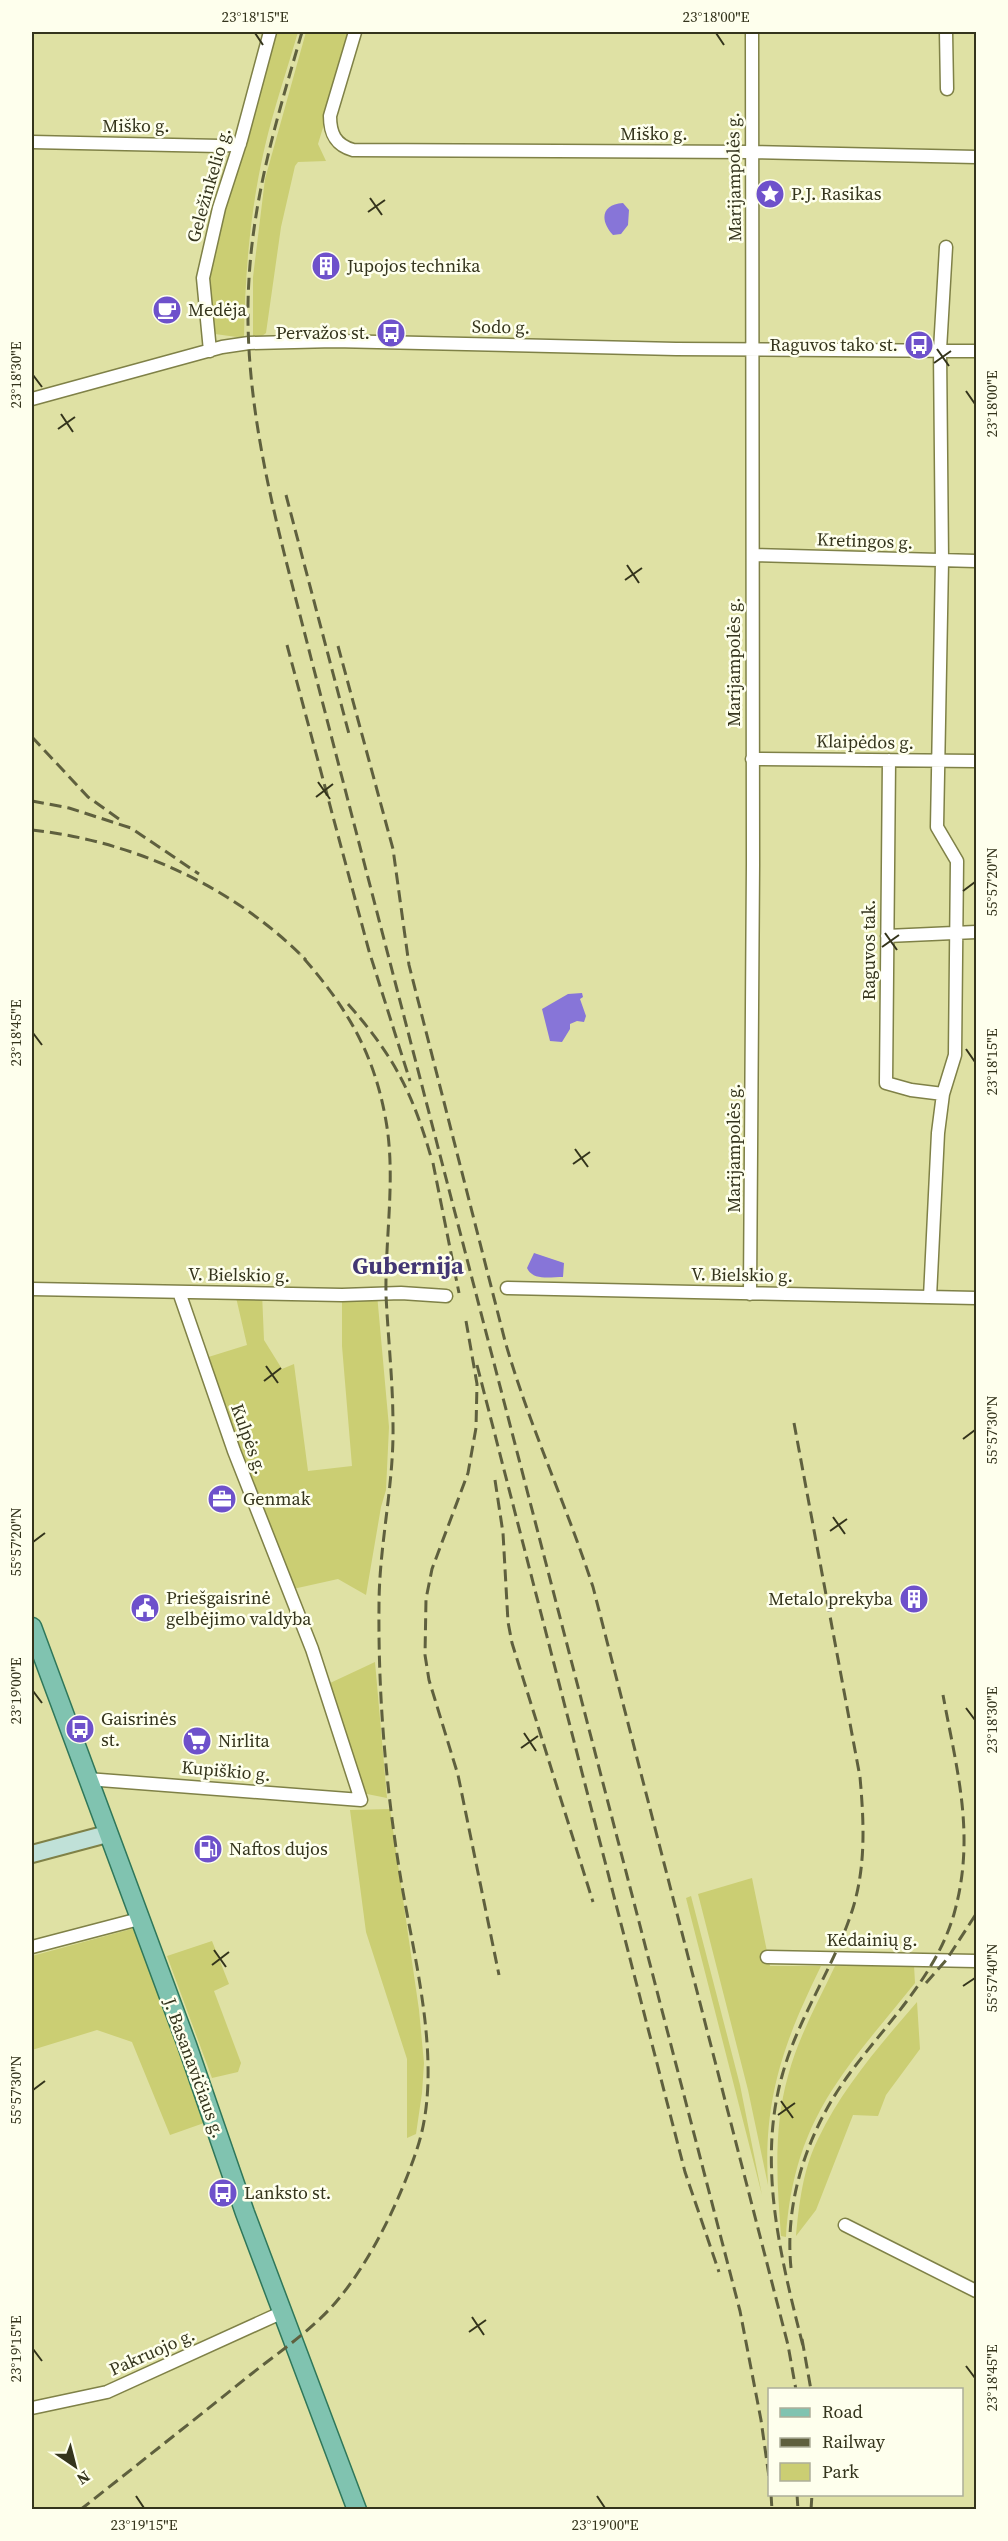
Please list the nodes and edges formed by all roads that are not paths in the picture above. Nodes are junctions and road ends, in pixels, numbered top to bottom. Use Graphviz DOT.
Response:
graph roads {
  1 [pos="270,32"];
  2 [pos="355,32"];
  3 [pos="752,32"];
  4 [pos="946,32"];
  5 [pos="947,89"];
  6 [pos="32,142"];
  7 [pos="240,144"];
  8 [pos="751,152"];
  9 [pos="976,158"];
  10 [pos="946,247"];
  11 [pos="751,349"];
  12 [pos="940,350"];
  13 [pos="210,351"];
  14 [pos="976,351"];
  15 [pos="32,399"];
  16 [pos="753,555"];
  17 [pos="942,561"];
  18 [pos="976,561"];
  19 [pos="752,759"];
  20 [pos="889,760"];
  21 [pos="938,761"];
  22 [pos="976,761"];
  23 [pos="955,932"];
  24 [pos="976,932"];
  25 [pos="887,936"];
  26 [pos="943,1094"];
  27 [pos="507,1288"];
  28 [pos="32,1289"];
  29 [pos="179,1292"];
  30 [pos="750,1293"];
  31 [pos="446,1296"];
  32 [pos="930,1297"];
  33 [pos="976,1298"];
  34 [pos="32,1627"];
  35 [pos="87,1779"];
  36 [pos="361,1800"];
  37 [pos="107,1834"];
  38 [pos="32,1854"];
  39 [pos="139,1919"];
  40 [pos="32,1947"];
  41 [pos="767,1957"];
  42 [pos="976,1961"];
  43 [pos="845,2225"];
  44 [pos="976,2291"];
  45 [pos="283,2312"];
  46 [pos="32,2408"];
  47 [pos="357,2510"];
  1 -- 7 [label="street, Geležinkelio g."];
  2 -- 8 [label="street, Miško g."];
  3 -- 8 [label="street, Marijampolės g."];
  4 -- 5 [label="street"];
  6 -- 7 [label="street, Miško g."];
  7 -- 13 [label="street, Geležinkelio g."];
  8 -- 9 [label="street, Miško g."];
  8 -- 11 [label="street, Marijampolės g."];
  10 -- 12 [label="street"];
  11 -- 12 [label="street, Sodo g."];
  11 -- 13 [label="street, Sodo g."];
  11 -- 16 [label="street, Marijampolės g."];
  12 -- 14 [label="street, Sodo g."];
  12 -- 17 [label="street"];
  13 -- 15 [label="street, Sodo g."];
  16 -- 17 [label="street, Kretingos g."];
  16 -- 19 [label="street, Marijampolės g."];
  17 -- 18 [label="street, Kretingos g."];
  17 -- 21 [label="street"];
  19 -- 20 [label="street, Klaipėdos g."];
  19 -- 30 [label="street, Marijampolės g."];
  20 -- 21 [label="street, Klaipėdos g."];
  20 -- 25 [label="street, Raguvos tak."];
  21 -- 22 [label="street, Klaipėdos g."];
  21 -- 23 [label="street"];
  23 -- 24 [label="street"];
  23 -- 25 [label="street"];
  23 -- 26 [label="street"];
  25 -- 26 [label="street, Raguvos tak."];
  26 -- 32 [label="street"];
  27 -- 30 [label="street, V. Bielskio g."];
  28 -- 29 [label="street, V. Bielskio g."];
  29 -- 31 [label="street, V. Bielskio g."];
  29 -- 36 [label="street, Kulpės g."];
  30 -- 32 [label="street, V. Bielskio g."];
  32 -- 33 [label="street, V. Bielskio g."];
  34 -- 35 [label="main road, J. Basanavičiaus g."];
  35 -- 36 [label="street, Kupiškio g."];
  35 -- 37 [label="main road, J. Basanavičiaus g."];
  37 -- 38 [label="main road"];
  37 -- 39 [label="main road, J. Basanavičiaus g."];
  39 -- 40 [label="street"];
  39 -- 45 [label="main road, J. Basanavičiaus g."];
  41 -- 42 [label="street, Kėdainių g."];
  43 -- 44 [label="street"];
  45 -- 46 [label="street, Pakruojo g."];
  45 -- 47 [label="main road, J. Basanavičiaus g."];
}
